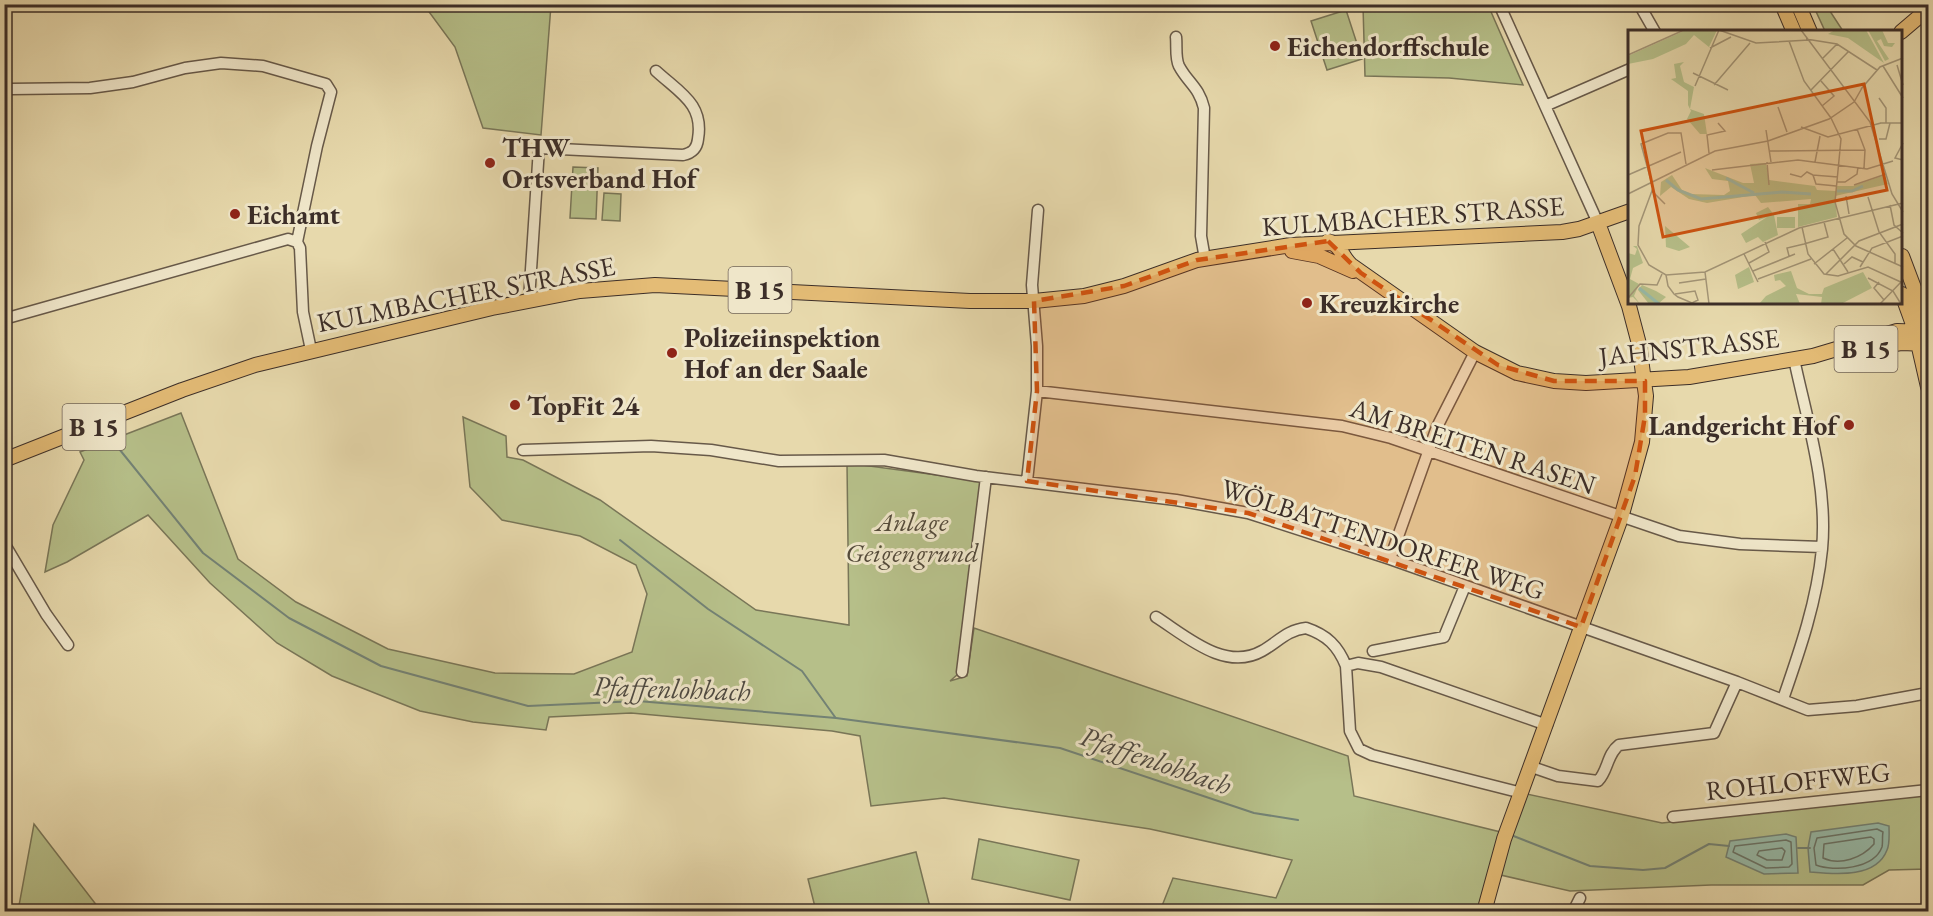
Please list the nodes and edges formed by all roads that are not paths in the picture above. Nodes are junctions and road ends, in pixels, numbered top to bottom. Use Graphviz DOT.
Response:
graph roads {
  1 [pos="1499,4"];
  2 [pos="1639,4"];
  3 [pos="1782,4"];
  4 [pos="1798,4"];
  5 [pos="1929,9"];
  6 [pos="1654,30"];
  7 [pos="1793,30"];
  8 [pos="1809,30"];
  9 [pos="1903,30"];
  10 [pos="1176,37"];
  11 [pos="1628,70"];
  12 [pos="656,71"];
  13 [pos="4,92"];
  14 [pos="1545,106"];
  15 [pos="1038,210"];
  16 [pos="1628,212"];
  17 [pos="1598,223"];
  18 [pos="1328,241"];
  19 [pos="297,242"];
  20 [pos="1272,248"];
  21 [pos="1204,259"];
  22 [pos="1903,259"];
  23 [pos="1386,289"];
  24 [pos="1903,296"];
  25 [pos="529,300"];
  26 [pos="1034,301"];
  27 [pos="1628,303"];
  28 [pos="1628,304"];
  29 [pos="4,319"];
  30 [pos="1929,325"];
  31 [pos="1923,337"];
  32 [pos="311,350"];
  33 [pos="1475,352"];
  34 [pos="1794,359"];
  35 [pos="1645,381"];
  36 [pos="1929,387"];
  37 [pos="1036,390"];
  38 [pos="523,450"];
  39 [pos="1429,451"];
  40 [pos="4,460"];
  41 [pos="986,477"];
  42 [pos="1027,481"];
  43 [pos="1621,518"];
  44 [pos="4,543"];
  45 [pos="1822,547"];
  46 [pos="1390,559"];
  47 [pos="1465,586"];
  48 [pos="1156,617"];
  49 [pos="1581,627"];
  50 [pos="68,645"];
  51 [pos="1373,651"];
  52 [pos="1346,666"];
  53 [pos="962,672"];
  54 [pos="1737,682"];
  55 [pos="1929,693"];
  56 [pos="1783,699"];
  57 [pos="1547,725"];
  58 [pos="1532,767"];
  59 [pos="1929,790"];
  60 [pos="1522,793"];
  61 [pos="1673,817"];
  62 [pos="1580,898"];
  63 [pos="1484,912"];
  64 [pos="1573,912"];
  1 -- 14 [label="street"];
  2 -- 6 [label="street"];
  3 -- 7 [label="main road"];
  4 -- 8 [label="main road"];
  5 -- 9 [label="main road"];
  10 -- 21 [label="street"];
  11 -- 14 [label="street"];
  12 -- 25 [label="street"];
  13 -- 19 [label="street"];
  14 -- 17 [label="street"];
  15 -- 26 [label="street"];
  16 -- 17 [label="main road, KULMBACHER STRASSE"];
  17 -- 18 [label="main road, KULMBACHER STRASSE"];
  17 -- 27 [label="main road"];
  18 -- 20 [label="main road, KULMBACHER STRASSE / B 15"];
  18 -- 23 [label="main road, JAHNSTRASSE / B 15"];
  19 -- 29 [label="street"];
  19 -- 32 [label="street"];
  20 -- 21 [label="main road, KULMBACHER STRASSE / B 15"];
  20 -- 23 [label="main road, B 15"];
  21 -- 26 [label="main road, KULMBACHER STRASSE / B 15"];
  22 -- 30 [label="main road"];
  23 -- 33 [label="main road, JAHNSTRASSE / B 15"];
  24 -- 31 [label="main road"];
  25 -- 26 [label="main road, KULMBACHER STRASSE / B 15"];
  25 -- 32 [label="main road, KULMBACHER STRASSE / B 15"];
  26 -- 37 [label="street"];
  28 -- 35 [label="main road"];
  31 -- 34 [label="main road, JAHNSTRASSE / B 15"];
  31 -- 36 [label="main road, B 15"];
  32 -- 40 [label="main road, KULMBACHER STRASSE / B 15"];
  33 -- 35 [label="main road, JAHNSTRASSE / B 15"];
  33 -- 39 [label="street"];
  34 -- 35 [label="main road, JAHNSTRASSE / B 15"];
  34 -- 45 [label="street"];
  35 -- 43 [label="main road"];
  37 -- 39 [label="street, AM BREITEN RASEN"];
  37 -- 42 [label="street"];
  38 -- 41 [label="street, WÖLBATTENDORFER WEG"];
  39 -- 43 [label="street, AM BREITEN RASEN"];
  39 -- 46 [label="street"];
  41 -- 42 [label="street, WÖLBATTENDORFER WEG"];
  41 -- 53 [label="street"];
  42 -- 46 [label="street, WÖLBATTENDORFER WEG"];
  43 -- 45 [label="street, AM BREITEN RASEN"];
  43 -- 49 [label="main road"];
  44 -- 50 [label="street"];
  45 -- 56 [label="street"];
  46 -- 47 [label="street, WÖLBATTENDORFER WEG"];
  47 -- 49 [label="street, WÖLBATTENDORFER WEG"];
  47 -- 51 [label="street"];
  48 -- 52 [label="street"];
  49 -- 54 [label="street, WÖLBATTENDORFER WEG"];
  49 -- 57 [label="main road"];
  52 -- 57 [label="street"];
  52 -- 60 [label="street"];
  54 -- 56 [label="street, WÖLBATTENDORFER WEG"];
  54 -- 58 [label="street"];
  55 -- 56 [label="street, WÖLBATTENDORFER WEG"];
  57 -- 58 [label="main road"];
  58 -- 60 [label="main road"];
  59 -- 61 [label="street, ROHLOFFWEG"];
  60 -- 63 [label="main road"];
  62 -- 64 [label="street"];
}
